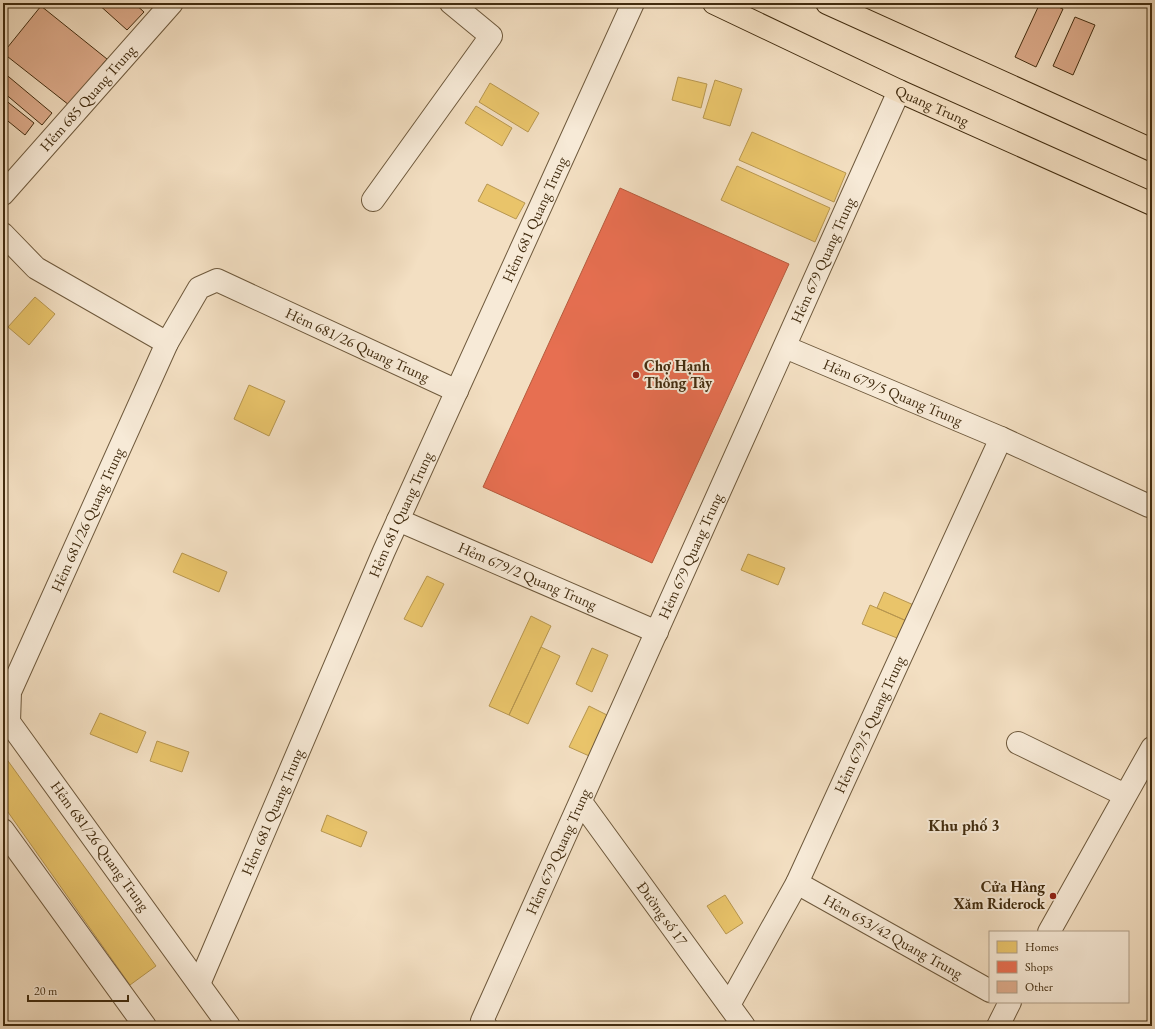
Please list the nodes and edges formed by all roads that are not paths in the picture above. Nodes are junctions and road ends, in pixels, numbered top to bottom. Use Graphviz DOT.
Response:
graph roads {
  1 [pos="172,3"];
  2 [pos="452,3"];
  3 [pos="633,3"];
  4 [pos="714,3"];
  5 [pos="827,3"];
  6 [pos="899,91"];
  7 [pos="1152,150"];
  8 [pos="3,194"];
  9 [pos="373,200"];
  10 [pos="1152,204"];
  11 [pos="3,234"];
  12 [pos="167,343"];
  13 [pos="785,347"];
  14 [pos="457,391"];
  15 [pos="1001,438"];
  16 [pos="1149,506"];
  17 [pos="398,520"];
  18 [pos="657,632"];
  19 [pos="1018,743"];
  20 [pos="1152,748"];
  21 [pos="1125,795"];
  22 [pos="581,802"];
  23 [pos="3,830"];
  24 [pos="797,883"];
  25 [pos="1050,931"];
  26 [pos="199,984"];
  27 [pos="989,990"];
  28 [pos="1010,1003"];
  29 [pos="729,1005"];
  30 [pos="484,1023"];
  31 [pos="145,1026"];
  32 [pos="229,1026"];
  33 [pos="744,1026"];
  34 [pos="998,1026"];
  1 -- 8 [label="street, Hẻm 685 Quang Trung"];
  2 -- 9 [label="street"];
  3 -- 14 [label="street, Hẻm 681 Quang Trung"];
  4 -- 6 [label="main road, Quang Trung"];
  5 -- 7 [label="main road"];
  6 -- 10 [label="main road, Quang Trung"];
  6 -- 13 [label="street, Hẻm 679 Quang Trung"];
  11 -- 12 [label="street"];
  12 -- 14 [label="street, Hẻm 681/26 Quang Trung"];
  12 -- 26 [label="street, Hẻm 681/26 Quang Trung"];
  13 -- 15 [label="street, Hẻm 679/5 Quang Trung"];
  13 -- 18 [label="street, Hẻm 679 Quang Trung"];
  14 -- 17 [label="street, Hẻm 681 Quang Trung"];
  15 -- 16 [label="street, Hẻm 679/5 Quang Trung"];
  15 -- 24 [label="street, Hẻm 679/5 Quang Trung"];
  17 -- 18 [label="street, Hẻm 679/2 Quang Trung"];
  17 -- 26 [label="street, Hẻm 681 Quang Trung"];
  18 -- 22 [label="street, Hẻm 679 Quang Trung"];
  19 -- 21 [label="street"];
  20 -- 21 [label="street"];
  21 -- 25 [label="street"];
  22 -- 29 [label="street, Đường số 17"];
  22 -- 30 [label="street, Hẻm 679 Quang Trung"];
  23 -- 31 [label="street"];
  24 -- 27 [label="street, Hẻm 653/42 Quang Trung"];
  24 -- 29 [label="street, Hẻm 679/5 Quang Trung"];
  26 -- 32 [label="street"];
  28 -- 34 [label="street"];
  29 -- 33 [label="street, Đường số 17"];
}
